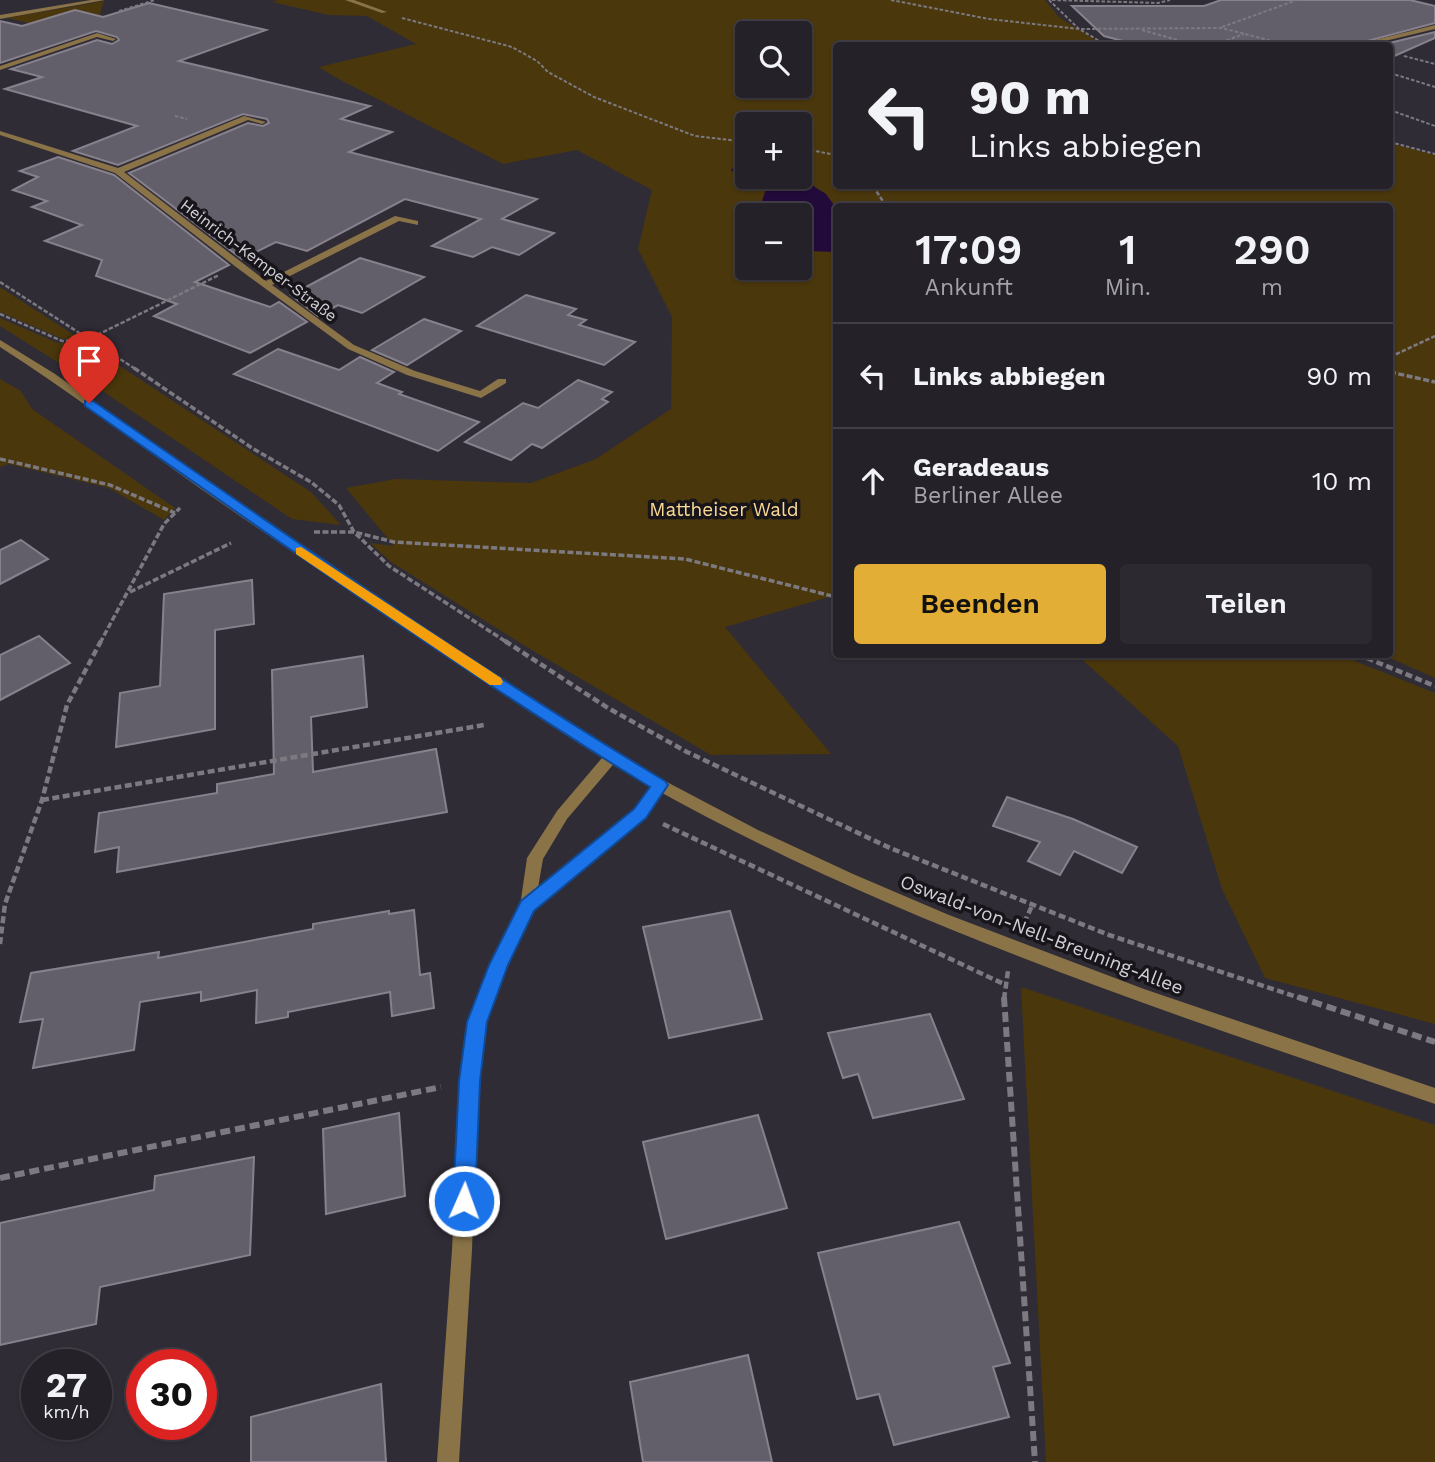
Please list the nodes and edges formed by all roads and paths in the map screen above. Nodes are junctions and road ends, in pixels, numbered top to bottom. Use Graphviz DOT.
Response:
graph roads {
  1 [pos="102,0"];
  2 [pos="155,0"];
  3 [pos="348,0"];
  4 [pos="891,0"];
  5 [pos="1051,0"];
  6 [pos="1170,0"];
  7 [pos="1297,0"];
  8 [pos="115,12"];
  9 [pos="384,12"];
  10 [pos="1256,12"];
  11 [pos="1261,13"];
  12 [pos="0,17"];
  13 [pos="1435,27"];
  14 [pos="1135,28"];
  15 [pos="1222,28"];
  16 [pos="1079,29"];
  17 [pos="1245,33"];
  18 [pos="113,39"];
  19 [pos="1101,42"];
  20 [pos="1184,42"];
  21 [pos="1221,42"];
  22 [pos="1277,42"];
  23 [pos="1371,42"];
  24 [pos="1401,55"];
  25 [pos="1435,64"];
  26 [pos="0,68"];
  27 [pos="1393,74"];
  28 [pos="1435,88"];
  29 [pos="1393,111"];
  30 [pos="262,122"];
  31 [pos="1435,125"];
  32 [pos="0,134"];
  33 [pos="735,141"];
  34 [pos="1393,143"];
  35 [pos="812,150"];
  36 [pos="833,154"];
  37 [pos="1435,154"];
  38 [pos="118,170"];
  39 [pos="415,223"];
  40 [pos="239,265"];
  41 [pos="0,282"];
  42 [pos="268,284"];
  43 [pos="0,314"];
  44 [pos="1435,336"];
  45 [pos="87,340"];
  46 [pos="0,343"];
  47 [pos="1393,356"];
  48 [pos="1393,373"];
  49 [pos="502,381"];
  50 [pos="1435,382"];
  51 [pos="0,459"];
  52 [pos="180,508"];
  53 [pos="175,513"];
  54 [pos="354,532"];
  55 [pos="282,538"];
  56 [pos="231,543"];
  57 [pos="129,592"];
  58 [pos="833,596"];
  59 [pos="1367,658"];
  60 [pos="1435,686"];
  61 [pos="484,725"];
  62 [pos="612,756"];
  63 [pos="660,785"];
  64 [pos="42,800"];
  65 [pos="640,814"];
  66 [pos="5,904"];
  67 [pos="528,906"];
  68 [pos="0,910"];
  69 [pos="0,944"];
  70 [pos="1012,949"];
  71 [pos="1006,985"];
  72 [pos="1435,1042"];
  73 [pos="469,1081"];
  74 [pos="1435,1096"];
  75 [pos="0,1178"];
  76 [pos="448,1462"];
  77 [pos="1035,1462"];
  1 -- 12 [label="street"];
  2 -- 8 [label="path"];
  3 -- 9 [label="street"];
  4 -- 16 [label="path"];
  5 -- 6 [label="path"];
  5 -- 16 [label="path"];
  7 -- 11 [label="path"];
  9 -- 33 [label="path"];
  10 -- 11 [label="path"];
  11 -- 15 [label="path"];
  13 -- 23 [label="street"];
  14 -- 15 [label="path"];
  14 -- 16 [label="path"];
  14 -- 20 [label="path"];
  15 -- 17 [label="path"];
  16 -- 19 [label="path"];
  17 -- 21 [label="path"];
  17 -- 22 [label="path"];
  18 -- 26 [label="street"];
  24 -- 25 [label="path"];
  27 -- 28 [label="path"];
  29 -- 31 [label="path"];
  30 -- 38 [label="street"];
  32 -- 38 [label="street, Heinrich-Kemper-Straße"];
  34 -- 37 [label="path"];
  35 -- 36 [label="path"];
  38 -- 40 [label="street, Heinrich-Kemper-Straße"];
  39 -- 42 [label="street"];
  40 -- 42 [label="street, Heinrich-Kemper-Straße"];
  40 -- 45 [label="path"];
  41 -- 45 [label="path"];
  42 -- 49 [label="street, Heinrich-Kemper-Straße"];
  43 -- 45 [label="path"];
  44 -- 47 [label="path"];
  45 -- 54 [label="path"];
  46 -- 55 [label="street, Oswald-von-Nell-Breuning-Allee"];
  48 -- 50 [label="path"];
  51 -- 53 [label="path"];
  52 -- 53 [label="path"];
  53 -- 57 [label="path"];
  54 -- 55 [label="path"];
  54 -- 58 [label="path"];
  54 -- 72 [label="path"];
  55 -- 62 [label="street, Oswald-von-Nell-Breuning-Allee"];
  56 -- 57 [label="path"];
  57 -- 64 [label="path"];
  59 -- 60 [label="path"];
  61 -- 64 [label="path"];
  62 -- 63 [label="street, Oswald-von-Nell-Breuning-Allee"];
  62 -- 67 [label="street"];
  63 -- 65 [label="street"];
  63 -- 70 [label="street, Oswald-von-Nell-Breuning-Allee"];
  64 -- 66 [label="path"];
  65 -- 67 [label="street"];
  65 -- 71 [label="path"];
  66 -- 68 [label="path"];
  66 -- 69 [label="path"];
  67 -- 73 [label="street"];
  70 -- 71 [label="path"];
  70 -- 74 [label="street, Oswald-von-Nell-Breuning-Allee"];
  71 -- 77 [label="path"];
  73 -- 75 [label="path"];
  73 -- 76 [label="street"];
}
